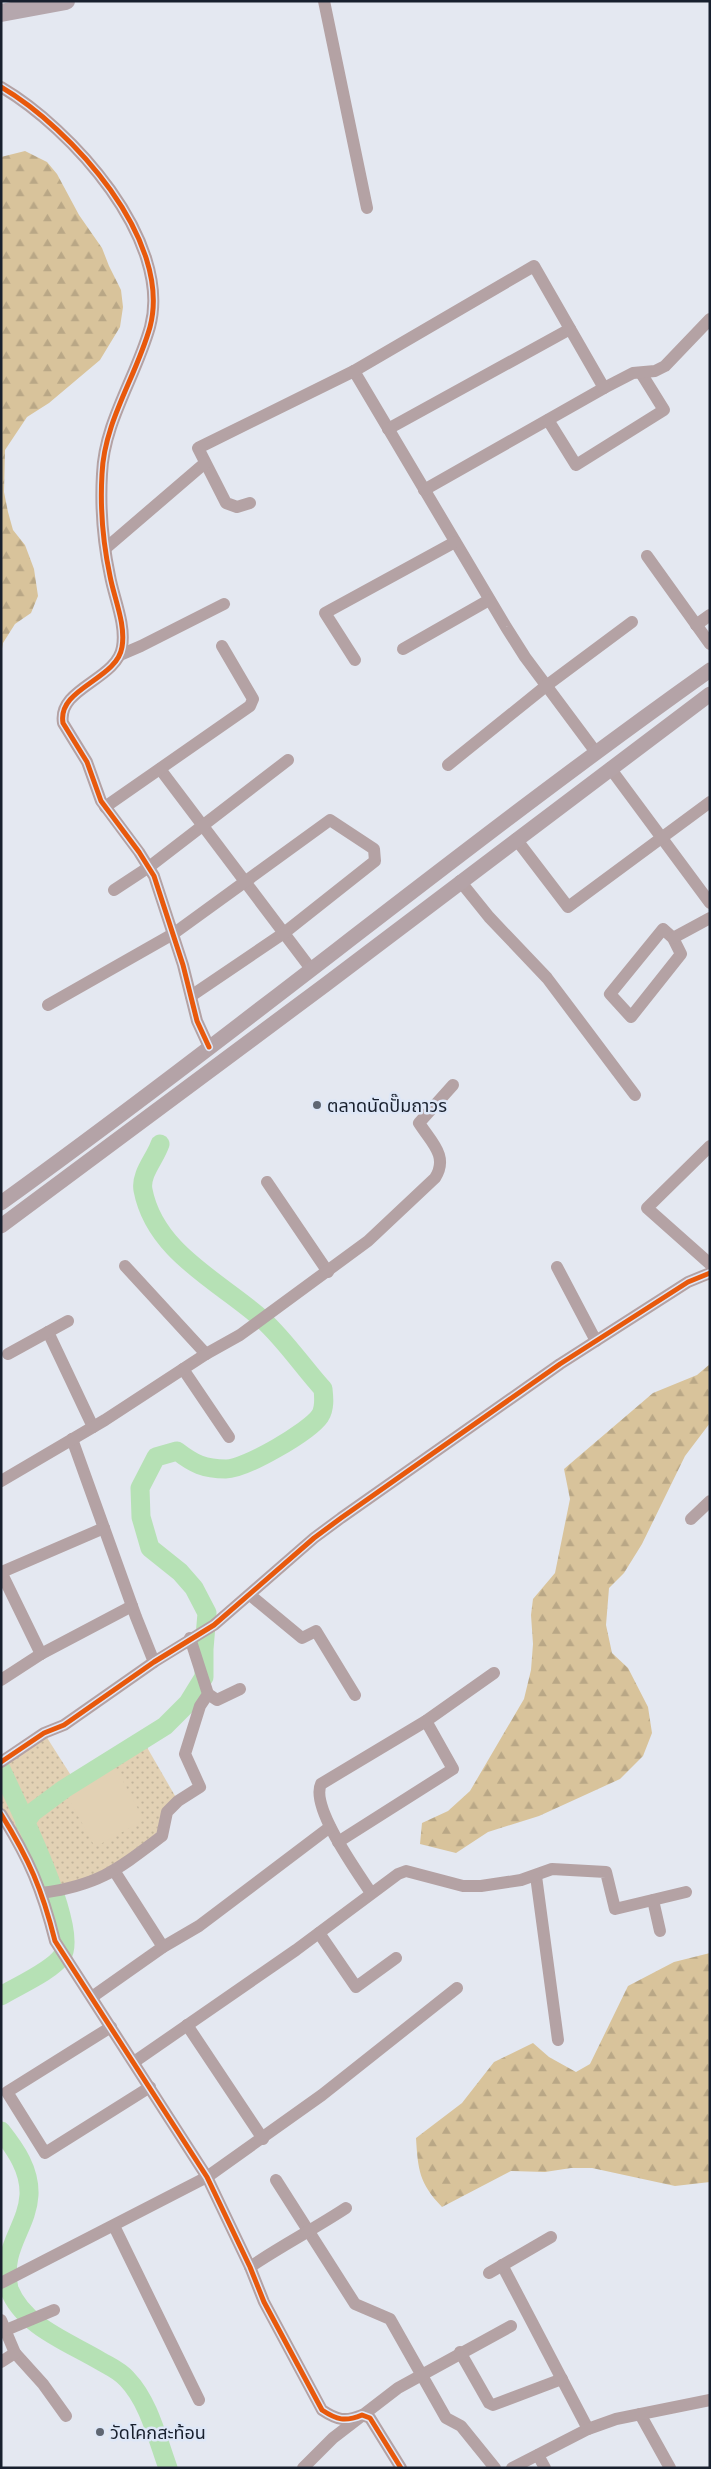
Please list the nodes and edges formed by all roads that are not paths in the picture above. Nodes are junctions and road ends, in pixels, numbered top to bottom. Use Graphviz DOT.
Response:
graph roads {
  1 [pos="6,1"];
  2 [pos="49,1"];
  3 [pos="66,1"];
  4 [pos="324,1"];
  5 [pos="1,2"];
  6 [pos="1,13"];
  7 [pos="1,87"];
  8 [pos="367,208"];
  9 [pos="710,319"];
  10 [pos="570,329"];
  11 [pos="354,371"];
  12 [pos="641,373"];
  13 [pos="604,388"];
  14 [pos="548,420"];
  15 [pos="388,429"];
  16 [pos="205,463"];
  17 [pos="424,490"];
  18 [pos="250,504"];
  19 [pos="455,542"];
  20 [pos="106,548"];
  21 [pos="646,556"];
  22 [pos="489,600"];
  23 [pos="224,604"];
  24 [pos="710,614"];
  25 [pos="632,622"];
  26 [pos="696,625"];
  27 [pos="710,644"];
  28 [pos="222,646"];
  29 [pos="402,649"];
  30 [pos="120,655"];
  31 [pos="355,660"];
  32 [pos="710,670"];
  33 [pos="546,686"];
  34 [pos="710,694"];
  35 [pos="595,751"];
  36 [pos="288,760"];
  37 [pos="448,765"];
  38 [pos="610,768"];
  39 [pos="160,769"];
  40 [pos="710,802"];
  41 [pos="105,807"];
  42 [pos="202,827"];
  43 [pos="662,837"];
  44 [pos="516,839"];
  45 [pos="149,867"];
  46 [pos="244,881"];
  47 [pos="460,882"];
  48 [pos="114,890"];
  49 [pos="710,903"];
  50 [pos="710,918"];
  51 [pos="284,933"];
  52 [pos="173,934"];
  53 [pos="673,938"];
  54 [pos="311,969"];
  55 [pos="191,996"];
  56 [pos="48,1005"];
  57 [pos="210,1047"];
  58 [pos="453,1085"];
  59 [pos="635,1095"];
  60 [pos="710,1146"];
  61 [pos="267,1182"];
  62 [pos="1,1203"];
  63 [pos="1,1226"];
  64 [pos="710,1264"];
  65 [pos="124,1266"];
  66 [pos="557,1268"];
  67 [pos="328,1272"];
  68 [pos="710,1273"];
  69 [pos="68,1321"];
  70 [pos="48,1332"];
  71 [pos="596,1341"];
  72 [pos="8,1354"];
  73 [pos="206,1354"];
  74 [pos="183,1369"];
  75 [pos="93,1427"];
  76 [pos="229,1437"];
  77 [pos="72,1439"];
  78 [pos="1,1481"];
  79 [pos="710,1501"];
  80 [pos="690,1519"];
  81 [pos="104,1528"];
  82 [pos="2,1575"];
  83 [pos="250,1595"];
  84 [pos="132,1606"];
  85 [pos="193,1638"];
  86 [pos="41,1654"];
  87 [pos="154,1662"];
  88 [pos="494,1673"];
  89 [pos="1,1680"];
  90 [pos="240,1689"];
  91 [pos="207,1691"];
  92 [pos="355,1695"];
  93 [pos="426,1721"];
  94 [pos="5,1759"];
  95 [pos="1,1814"];
  96 [pos="330,1827"];
  97 [pos="338,1842"];
  98 [pos="115,1872"];
  99 [pos="536,1876"];
  100 [pos="48,1892"];
  101 [pos="686,1892"];
  102 [pos="371,1893"];
  103 [pos="653,1900"];
  104 [pos="660,1931"];
  105 [pos="319,1933"];
  106 [pos="163,1947"];
  107 [pos="396,1958"];
  108 [pos="457,1988"];
  109 [pos="92,1997"];
  110 [pos="187,2026"];
  111 [pos="111,2027"];
  112 [pos="558,2040"];
  113 [pos="134,2062"];
  114 [pos="150,2087"];
  115 [pos="263,2138"];
  116 [pos="207,2178"];
  117 [pos="276,2180"];
  118 [pos="346,2208"];
  119 [pos="114,2226"];
  120 [pos="309,2232"];
  121 [pos="551,2237"];
  122 [pos="502,2265"];
  123 [pos="250,2267"];
  124 [pos="489,2273"];
  125 [pos="1,2283"];
  126 [pos="54,2310"];
  127 [pos="4,2325"];
  128 [pos="511,2326"];
  129 [pos="460,2352"];
  130 [pos="15,2353"];
  131 [pos="1,2362"];
  132 [pos="421,2374"];
  133 [pos="562,2379"];
  134 [pos="199,2400"];
  135 [pos="710,2400"];
  136 [pos="640,2414"];
  137 [pos="362,2415"];
  138 [pos="66,2416"];
  139 [pos="588,2429"];
  140 [pos="538,2455"];
  141 [pos="303,2468"];
  142 [pos="402,2468"];
  143 [pos="495,2468"];
  144 [pos="512,2468"];
  145 [pos="545,2468"];
  146 [pos="670,2468"];
  1 -- 5 [label="highway"];
  2 -- 6 [label="highway"];
  3 -- 6 [label="highway"];
  4 -- 8 [label="street"];
  7 -- 20 [label="street"];
  9 -- 12 [label="street"];
  10 -- 11 [label="street"];
  10 -- 13 [label="street"];
  10 -- 15 [label="street"];
  11 -- 15 [label="street"];
  11 -- 16 [label="street"];
  12 -- 13 [label="street"];
  12 -- 14 [label="street"];
  13 -- 14 [label="street"];
  14 -- 17 [label="street"];
  15 -- 17 [label="street"];
  16 -- 18 [label="street"];
  16 -- 20 [label="street"];
  17 -- 19 [label="street"];
  19 -- 22 [label="street"];
  19 -- 31 [label="street"];
  20 -- 30 [label="street"];
  21 -- 26 [label="street"];
  22 -- 29 [label="street"];
  22 -- 33 [label="street"];
  23 -- 30 [label="street"];
  24 -- 26 [label="street"];
  25 -- 33 [label="street"];
  26 -- 27 [label="street"];
  28 -- 39 [label="street"];
  30 -- 41 [label="street"];
  32 -- 35 [label="main road"];
  33 -- 35 [label="street"];
  33 -- 37 [label="street"];
  34 -- 38 [label="main road"];
  35 -- 54 [label="main road"];
  36 -- 42 [label="street"];
  38 -- 43 [label="street"];
  38 -- 44 [label="main road"];
  39 -- 41 [label="street"];
  39 -- 42 [label="street"];
  40 -- 43 [label="street"];
  41 -- 45 [label="street"];
  42 -- 45 [label="street"];
  42 -- 46 [label="street"];
  43 -- 44 [label="street"];
  43 -- 49 [label="street"];
  44 -- 47 [label="main road"];
  45 -- 48 [label="street"];
  45 -- 52 [label="street"];
  46 -- 51 [label="street"];
  46 -- 51 [label="street"];
  46 -- 52 [label="street"];
  47 -- 59 [label="street"];
  47 -- 63 [label="main road"];
  50 -- 53 [label="street"];
  51 -- 54 [label="street"];
  51 -- 55 [label="street"];
  52 -- 55 [label="street"];
  52 -- 56 [label="street"];
  53 -- 53 [label="street"];
  54 -- 57 [label="main road"];
  55 -- 57 [label="street"];
  57 -- 62 [label="main road"];
  58 -- 67 [label="street"];
  60 -- 64 [label="street"];
  61 -- 67 [label="street"];
  65 -- 73 [label="street"];
  66 -- 71 [label="street"];
  67 -- 73 [label="street"];
  68 -- 71 [label="street"];
  69 -- 70 [label="street"];
  70 -- 72 [label="street"];
  70 -- 75 [label="street"];
  71 -- 83 [label="street"];
  73 -- 74 [label="street"];
  74 -- 75 [label="street"];
  74 -- 76 [label="street"];
  75 -- 77 [label="street"];
  77 -- 78 [label="street"];
  77 -- 81 [label="street"];
  79 -- 80 [label="street"];
  81 -- 82 [label="street"];
  81 -- 84 [label="street"];
  82 -- 86 [label="street"];
  83 -- 85 [label="street"];
  83 -- 92 [label="street"];
  84 -- 86 [label="street"];
  84 -- 87 [label="street"];
  85 -- 87 [label="street"];
  85 -- 91 [label="street"];
  86 -- 89 [label="street"];
  87 -- 94 [label="street"];
  88 -- 93 [label="street"];
  90 -- 91 [label="street"];
  91 -- 98 [label="street"];
  93 -- 96 [label="street"];
  93 -- 97 [label="street"];
  95 -- 100 [label="street"];
  96 -- 97 [label="street"];
  96 -- 106 [label="street"];
  97 -- 102 [label="street"];
  98 -- 100 [label="street"];
  98 -- 106 [label="street"];
  99 -- 102 [label="street"];
  99 -- 103 [label="street"];
  99 -- 112 [label="street"];
  100 -- 109 [label="street"];
  101 -- 103 [label="street"];
  102 -- 105 [label="street"];
  103 -- 104 [label="street"];
  105 -- 107 [label="street"];
  105 -- 110 [label="street"];
  106 -- 109 [label="street"];
  108 -- 115 [label="street"];
  109 -- 111 [label="street"];
  110 -- 113 [label="street"];
  110 -- 115 [label="street"];
  111 -- 113 [label="street"];
  111 -- 114 [label="street"];
  113 -- 114 [label="street"];
  114 -- 116 [label="street"];
  115 -- 116 [label="street"];
  116 -- 119 [label="street"];
  116 -- 123 [label="street"];
  117 -- 120 [label="street"];
  118 -- 120 [label="street"];
  119 -- 125 [label="street"];
  119 -- 134 [label="street"];
  120 -- 123 [label="street"];
  120 -- 132 [label="street"];
  121 -- 122 [label="street"];
  122 -- 124 [label="street"];
  122 -- 133 [label="street"];
  123 -- 137 [label="street"];
  126 -- 127 [label="street"];
  127 -- 130 [label="street"];
  128 -- 129 [label="street"];
  129 -- 132 [label="street"];
  129 -- 133 [label="street"];
  130 -- 131 [label="street"];
  130 -- 138 [label="street"];
  132 -- 137 [label="street"];
  132 -- 143 [label="street"];
  133 -- 139 [label="street"];
  135 -- 136 [label="street"];
  136 -- 139 [label="street"];
  136 -- 146 [label="street"];
  137 -- 141 [label="street"];
  137 -- 142 [label="street"];
  139 -- 140 [label="street"];
  140 -- 144 [label="street"];
  140 -- 145 [label="street"];
}
